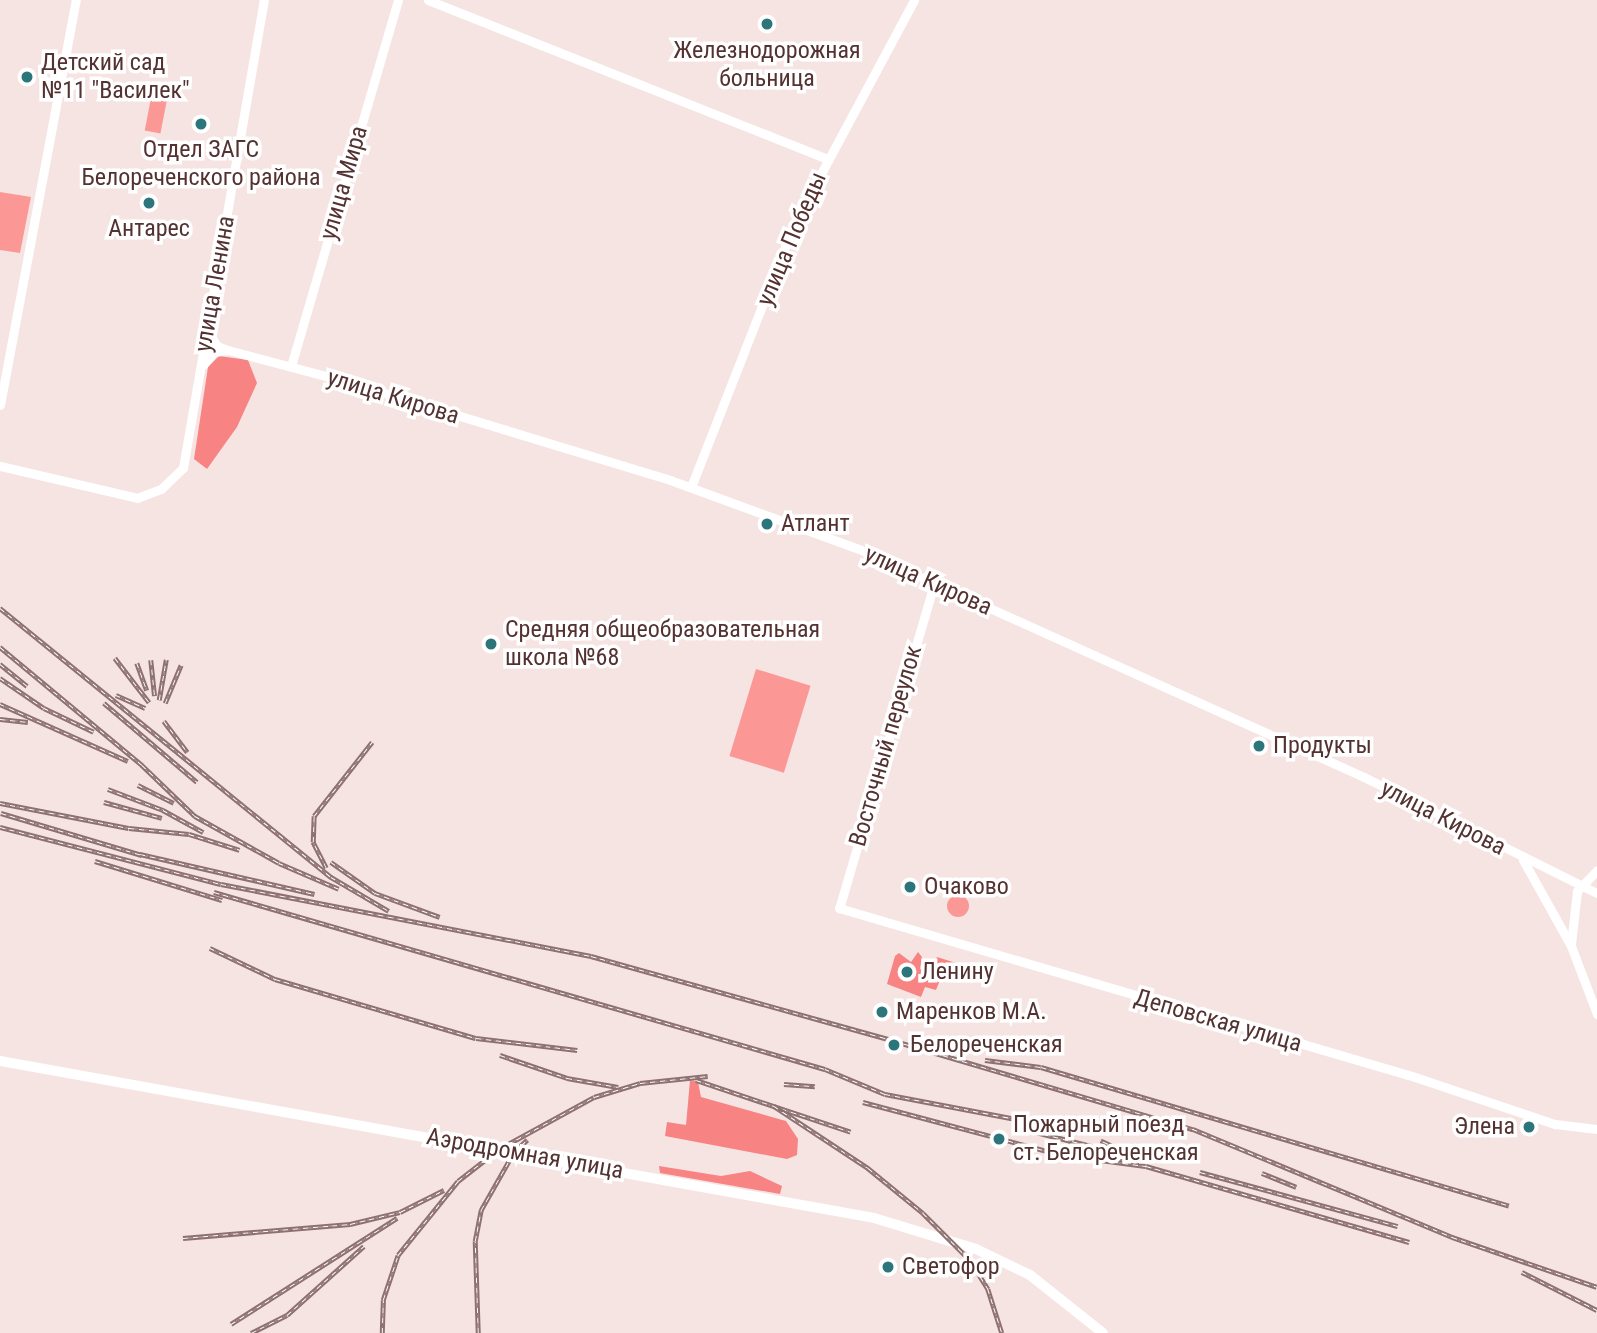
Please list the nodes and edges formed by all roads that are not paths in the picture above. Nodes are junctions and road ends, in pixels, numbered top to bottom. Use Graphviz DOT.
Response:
graph roads {
  1 [pos="71,0"];
  2 [pos="76,0"];
  3 [pos="264,0"];
  4 [pos="398,0"];
  5 [pos="428,0"];
  6 [pos="914,0"];
  7 [pos="826,158"];
  8 [pos="207,329"];
  9 [pos="228,350"];
  10 [pos="291,366"];
  11 [pos="200,370"];
  12 [pos="0,382"];
  13 [pos="0,405"];
  14 [pos="0,466"];
  15 [pos="691,487"];
  16 [pos="934,584"];
  17 [pos="1522,859"];
  18 [pos="1597,870"];
  19 [pos="1580,885"];
  20 [pos="1597,893"];
  21 [pos="839,908"];
  22 [pos="1571,946"];
  23 [pos="1597,1014"];
  24 [pos="0,1061"];
  25 [pos="1597,1129"];
  26 [pos="1103,1333"];
  1 -- 12 [label="street"];
  2 -- 13 [label="street"];
  3 -- 8 [label="street, улица Ленина"];
  4 -- 10 [label="street, улица Мира"];
  5 -- 7 [label="street"];
  6 -- 7 [label="street, улица Победы"];
  7 -- 15 [label="street, улица Победы"];
  8 -- 9 [label="street"];
  8 -- 11 [label="street, улица Ленина"];
  9 -- 10 [label="street, улица Кирова"];
  9 -- 11 [label="street"];
  10 -- 15 [label="street, улица Кирова"];
  11 -- 14 [label="street, улица Ленина"];
  15 -- 16 [label="street, улица Кирова"];
  16 -- 17 [label="street, улица Кирова"];
  16 -- 21 [label="street, Восточный переулок"];
  17 -- 19 [label="street, улица Кирова"];
  17 -- 22 [label="street"];
  18 -- 19 [label="street"];
  19 -- 20 [label="street, улица Кирова"];
  19 -- 22 [label="street"];
  21 -- 25 [label="street, Деповская улица"];
  22 -- 23 [label="street"];
  24 -- 26 [label="main road, Аэродромная улица"];
}
